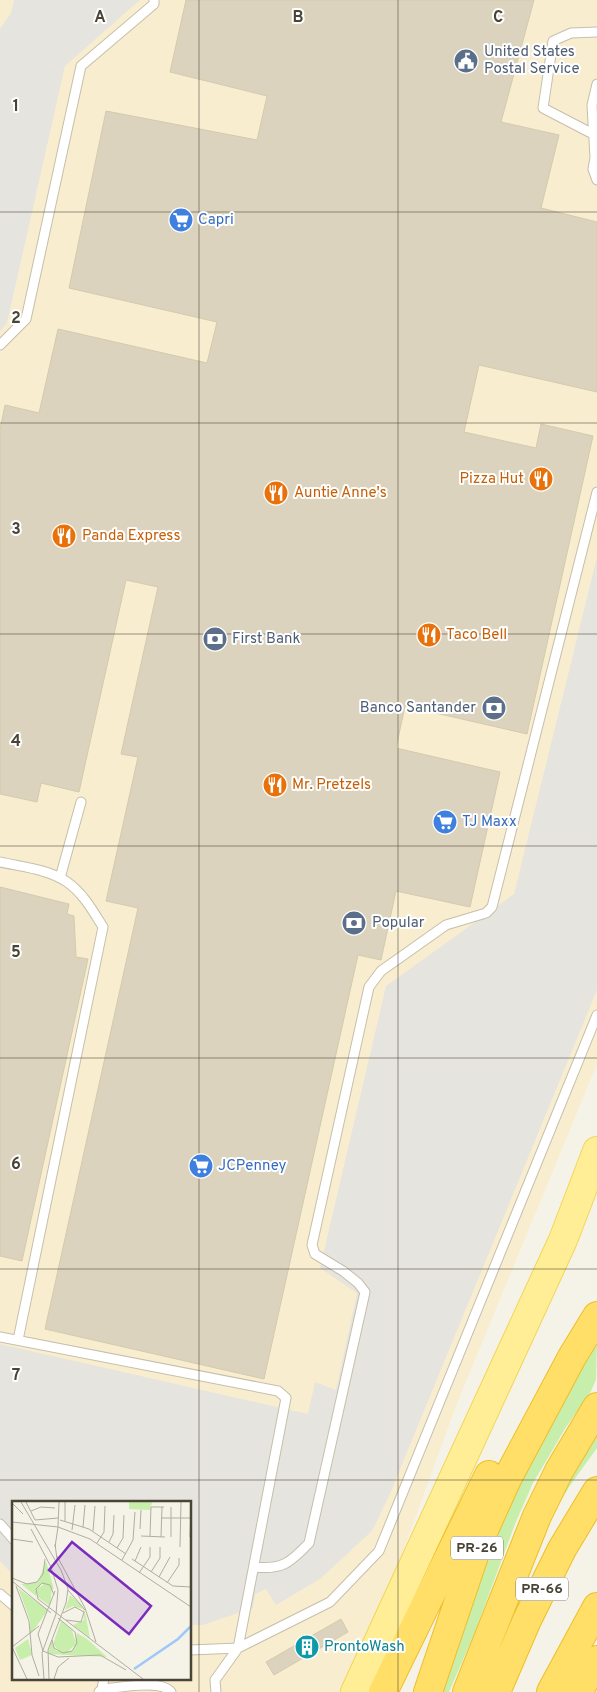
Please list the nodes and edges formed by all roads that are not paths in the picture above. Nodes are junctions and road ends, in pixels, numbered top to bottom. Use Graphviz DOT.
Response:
graph roads {
  1 [pos="154,0"];
  2 [pos="597,32"];
  3 [pos="597,84"];
  4 [pos="593,134"];
  5 [pos="597,180"];
  6 [pos="0,345"];
  7 [pos="597,492"];
  8 [pos="81,802"];
  9 [pos="0,862"];
  10 [pos="60,878"];
  11 [pos="597,1015"];
  12 [pos="597,1151"];
  13 [pos="594,1320"];
  14 [pos="0,1337"];
  15 [pos="18,1340"];
  16 [pos="597,1407"];
  17 [pos="543,1411"];
  18 [pos="597,1491"];
  19 [pos="0,1524"];
  20 [pos="12,1538"];
  21 [pos="254,1567"];
  22 [pos="0,1594"];
  23 [pos="12,1604"];
  24 [pos="597,1607"];
  25 [pos="238,1648"];
  26 [pos="191,1650"];
  27 [pos="597,1660"];
  28 [pos="154,1681"];
  29 [pos="100,1691"];
  30 [pos="171,1692"];
  31 [pos="216,1692"];
  32 [pos="355,1692"];
  33 [pos="383,1692"];
  34 [pos="428,1692"];
  35 [pos="467,1692"];
  36 [pos="496,1692"];
  37 [pos="551,1692"];
  38 [pos="578,1692"];
  1 -- 6 [label="lane"];
  2 -- 4 [label="lane"];
  3 -- 4 [label="lane"];
  4 -- 5 [label="lane"];
  7 -- 21 [label="lane"];
  8 -- 10 [label="lane"];
  9 -- 10 [label="lane"];
  10 -- 15 [label="lane"];
  11 -- 25 [label="lane"];
  12 -- 32 [label="main road"];
  13 -- 17 [label="highway, PR-26"];
  14 -- 15 [label="lane"];
  15 -- 21 [label="lane"];
  16 -- 35 [label="highway"];
  17 -- 33 [label="highway"];
  17 -- 34 [label="highway, PR-26"];
  18 -- 36 [label="highway, PR-66"];
  19 -- 20 [label="lane"];
  21 -- 25 [label="lane"];
  22 -- 23 [label="lane"];
  24 -- 37 [label="highway"];
  25 -- 26 [label="lane"];
  25 -- 31 [label="lane"];
  27 -- 38 [label="highway"];
  28 -- 29 [label="lane"];
  28 -- 30 [label="lane"];
}
